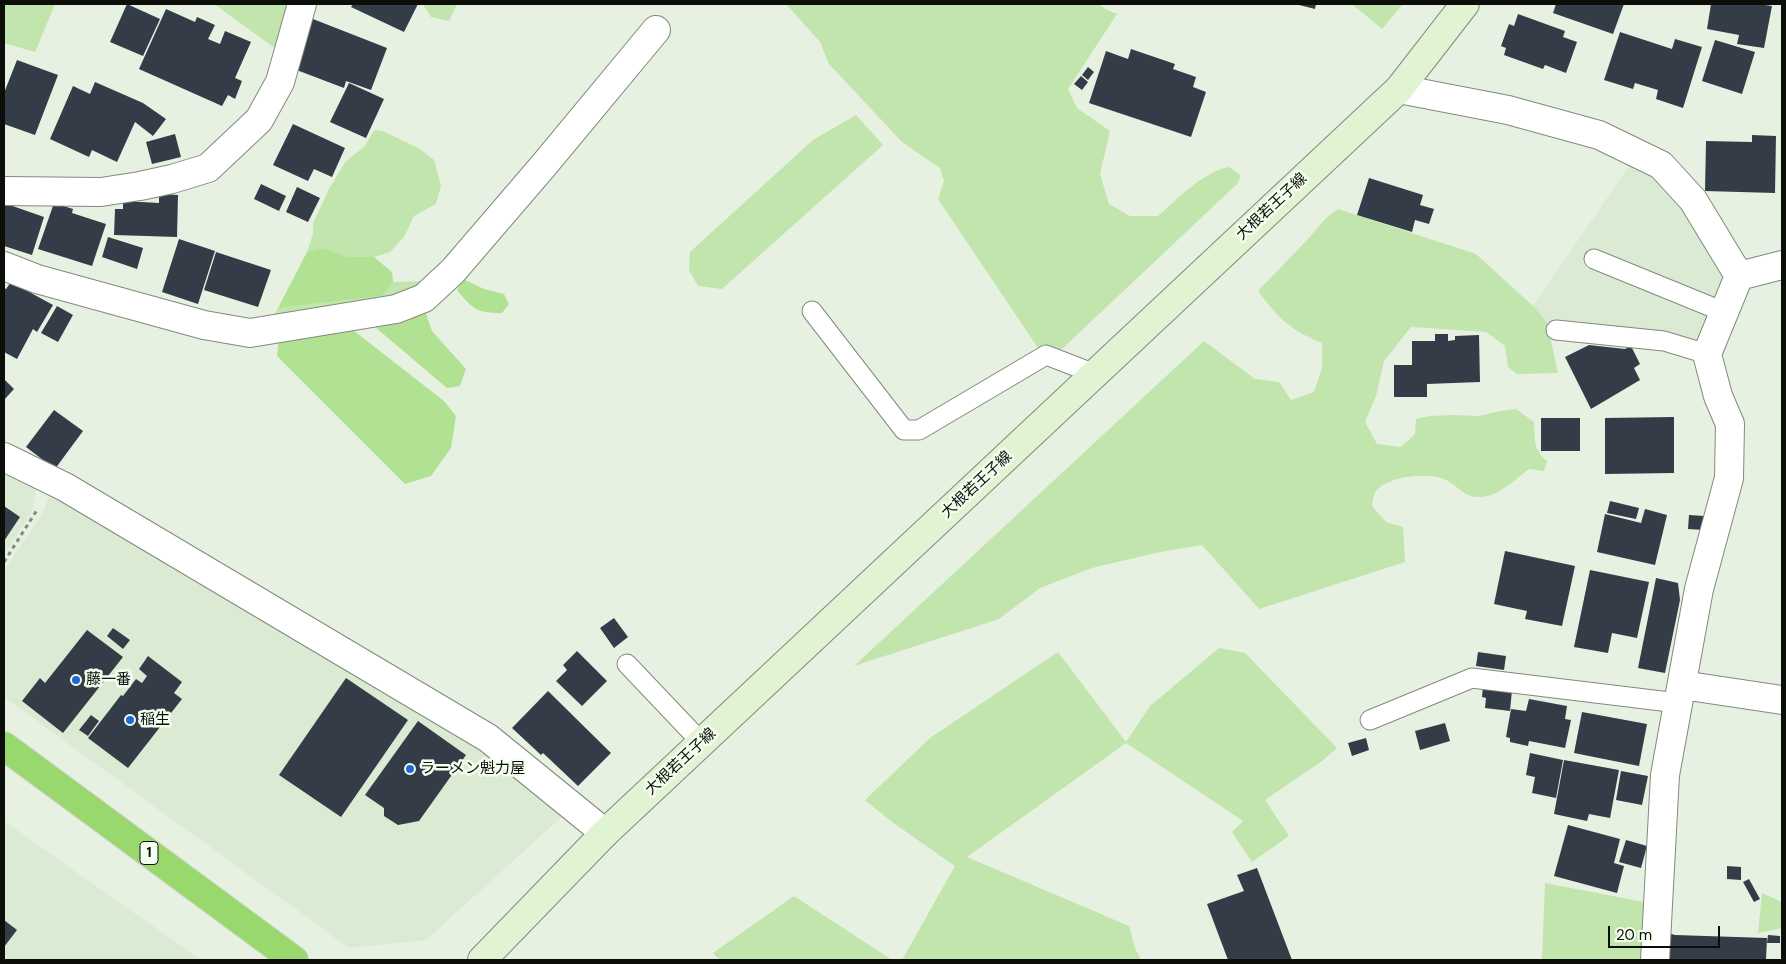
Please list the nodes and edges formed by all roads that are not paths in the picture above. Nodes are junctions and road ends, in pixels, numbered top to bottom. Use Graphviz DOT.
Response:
graph roads {
  1 [pos="302,4"];
  2 [pos="1465,4"];
  3 [pos="656,30"];
  4 [pos="1399,89"];
  5 [pos="4,191"];
  6 [pos="1594,259"];
  7 [pos="1782,265"];
  8 [pos="4,266"];
  9 [pos="1739,276"];
  10 [pos="812,310"];
  11 [pos="1724,312"];
  12 [pos="1556,330"];
  13 [pos="1707,354"];
  14 [pos="1095,374"];
  15 [pos="4,457"];
  16 [pos="626,664"];
  17 [pos="1780,692"];
  18 [pos="1680,694"];
  19 [pos="1370,720"];
  20 [pos="702,743"];
  21 [pos="4,746"];
  22 [pos="605,833"];
  23 [pos="294,960"];
  24 [pos="482,960"];
  25 [pos="1655,960"];
  1 -- 5 [label="street"];
  2 -- 4 [label="street, 大根若王子線"];
  3 -- 8 [label="street"];
  4 -- 9 [label="street"];
  4 -- 14 [label="street, 大根若王子線"];
  6 -- 11 [label="lane"];
  7 -- 9 [label="street"];
  9 -- 11 [label="street"];
  10 -- 14 [label="lane"];
  11 -- 13 [label="street"];
  12 -- 13 [label="lane"];
  13 -- 18 [label="street"];
  14 -- 20 [label="street, 大根若王子線"];
  15 -- 22 [label="street"];
  16 -- 20 [label="lane"];
  17 -- 18 [label="street"];
  18 -- 19 [label="lane"];
  18 -- 25 [label="street"];
  20 -- 22 [label="street, 大根若王子線"];
  21 -- 23 [label="highway, 1"];
  22 -- 24 [label="street, 大根若王子線"];
}
